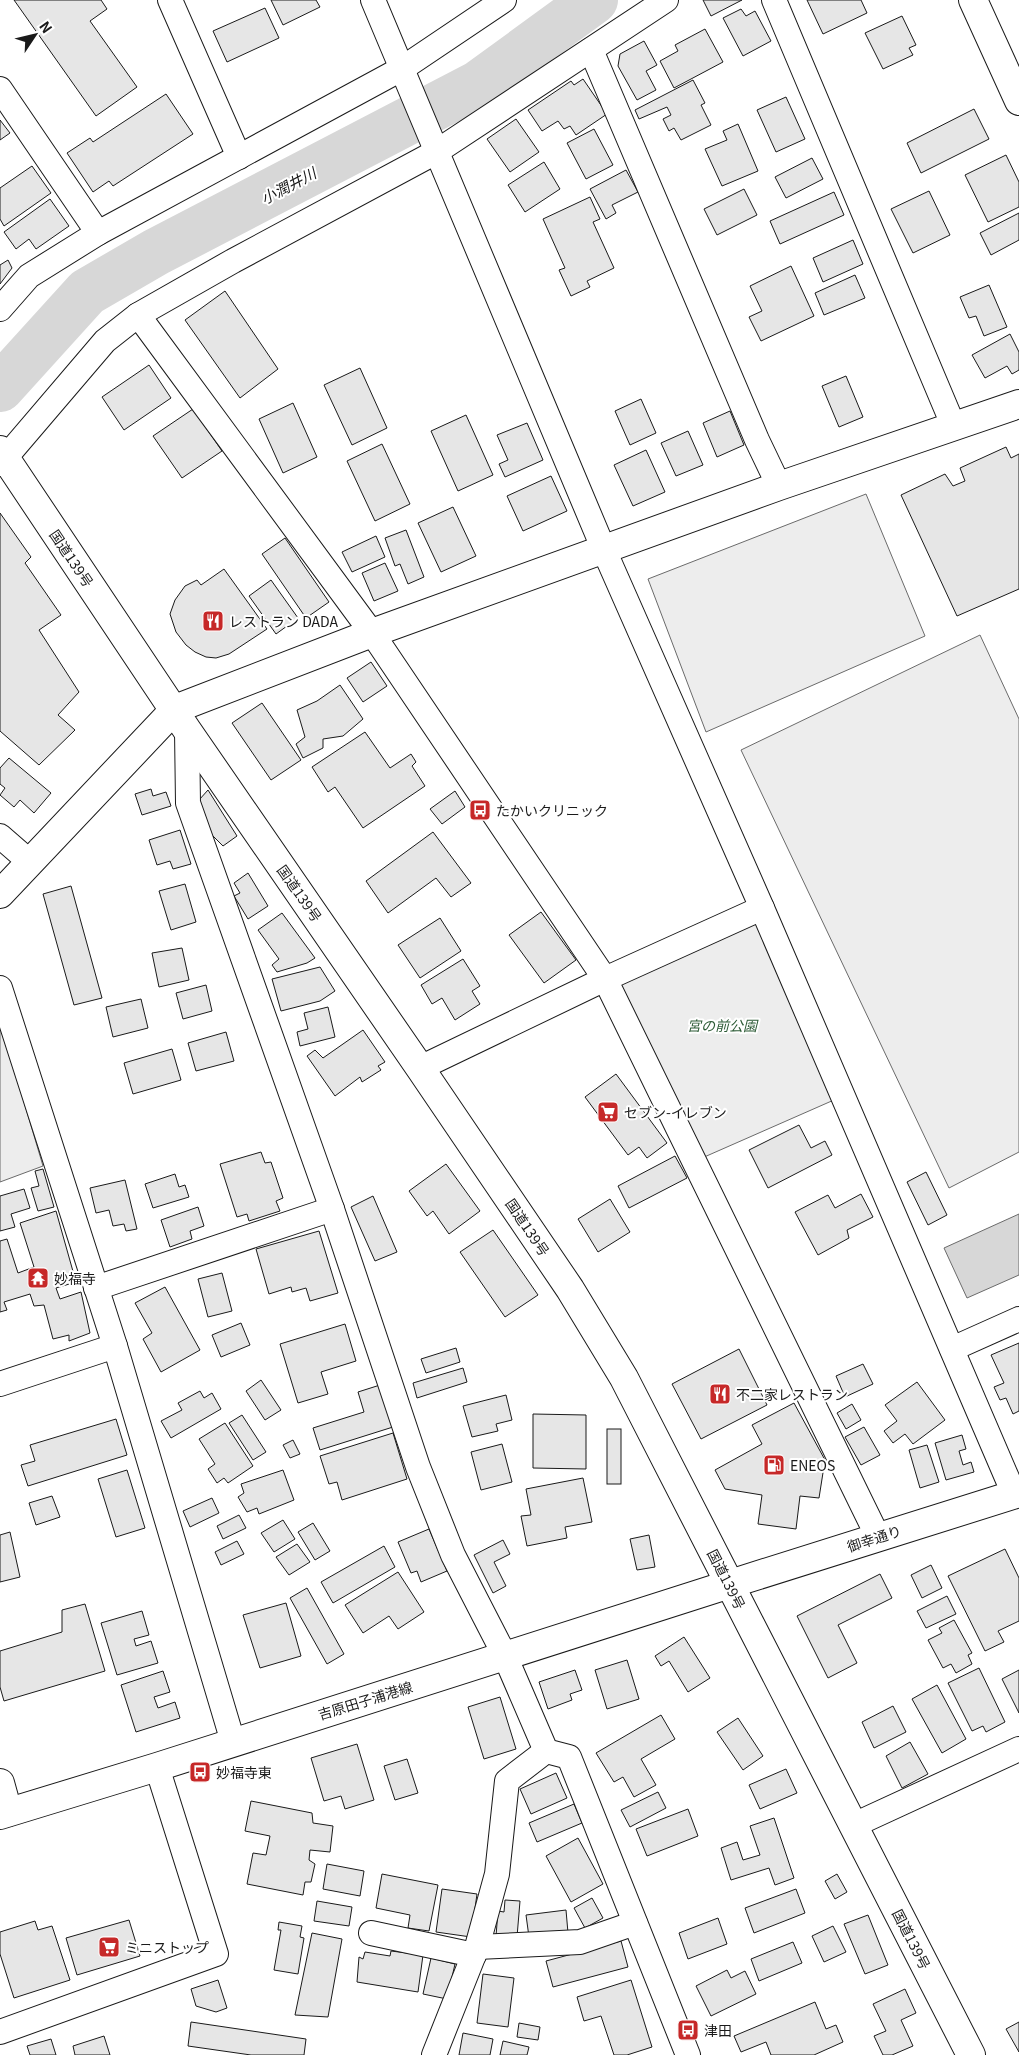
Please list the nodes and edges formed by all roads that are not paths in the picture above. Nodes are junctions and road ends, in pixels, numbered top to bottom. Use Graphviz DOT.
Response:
graph roads {
  1 [pos="170,0"];
  2 [pos="373,0"];
  3 [pos="504,0"];
  4 [pos="666,0"];
  5 [pos="774,0"];
  6 [pos="973,0"];
  7 [pos="591,50"];
  8 [pos="403,68"];
  9 [pos="0,89"];
  10 [pos="1019,101"];
  11 [pos="436,152"];
  12 [pos="240,157"];
  13 [pos="98,233"];
  14 [pos="0,309"];
  15 [pos="138,315"];
  16 [pos="1019,404"];
  17 [pos="954,427"];
  18 [pos="2,458"];
  19 [pos="779,486"];
  20 [pos="604,550"];
  21 [pos="372,633"];
  22 [pos="181,719"];
  23 [pos="0,836"];
  24 [pos="31,863"];
  25 [pos="0,894"];
  26 [pos="762,908"];
  27 [pos="605,979"];
  28 [pos="0,988"];
  29 [pos="420,1068"];
  30 [pos="332,1209"];
  31 [pos="96,1288"];
  32 [pos="1019,1319"];
  33 [pos="115,1346"];
  34 [pos="952,1350"];
  35 [pos="0,1384"];
  36 [pos="1017,1494"];
  37 [pos="878,1537"];
  38 [pos="730,1584"];
  39 [pos="505,1656"];
  40 [pos="233,1742"];
  41 [pos="1019,1749"];
  42 [pos="546,1751"];
  43 [pos="157,1767"];
  44 [pos="0,1783"];
  45 [pos="4,1813"];
  46 [pos="854,1825"];
  47 [pos="635,1923"];
  48 [pos="371,1933"];
  49 [pos="476,1951"];
  50 [pos="0,2032"];
  51 [pos="434,2055"];
  52 [pos="688,2055"];
  53 [pos="971,2055"];
  1 -- 12 [label="street"];
  2 -- 8 [label="street"];
  3 -- 8 [label="street"];
  4 -- 7 [label="street"];
  5 -- 17 [label="street"];
  6 -- 10 [label="main road"];
  7 -- 11 [label="street"];
  7 -- 19 [label="street"];
  8 -- 11 [label="street"];
  8 -- 12 [label="street"];
  9 -- 13 [label="street"];
  11 -- 15 [label="street"];
  11 -- 20 [label="street"];
  12 -- 13 [label="street"];
  13 -- 14 [label="street"];
  15 -- 18 [label="street"];
  15 -- 21 [label="street"];
  16 -- 17 [label="main road"];
  17 -- 19 [label="main road"];
  18 -- 22 [label="main road, 国道139号"];
  19 -- 20 [label="main road"];
  20 -- 21 [label="main road"];
  20 -- 26 [label="street"];
  21 -- 22 [label="main road"];
  21 -- 27 [label="street"];
  22 -- 24 [label="main road"];
  22 -- 29 [label="main road, 国道139号"];
  22 -- 30 [label="street"];
  23 -- 24 [label="street"];
  24 -- 25 [label="main road"];
  26 -- 27 [label="street"];
  26 -- 34 [label="street"];
  27 -- 29 [label="street"];
  27 -- 37 [label="street"];
  28 -- 31 [label="street"];
  29 -- 38 [label="main road, 国道139号"];
  30 -- 31 [label="street"];
  30 -- 39 [label="street"];
  31 -- 33 [label="street"];
  32 -- 34 [label="street"];
  33 -- 35 [label="street"];
  33 -- 40 [label="street"];
  34 -- 36 [label="street"];
  36 -- 37 [label="main road, 御幸通り"];
  37 -- 38 [label="main road, 御幸通り"];
  38 -- 39 [label="main road, 吉原田子浦港線"];
  38 -- 46 [label="main road, 国道139号"];
  39 -- 40 [label="main road, 吉原田子浦港線"];
  39 -- 42 [label="street"];
  40 -- 43 [label="main road, 吉原田子浦港線"];
  41 -- 46 [label="street"];
  42 -- 47 [label="street"];
  42 -- 49 [label="street"];
  43 -- 45 [label="main road, 吉原田子浦港線"];
  43 -- 50 [label="street"];
  44 -- 45 [label="main road"];
  46 -- 53 [label="main road, 国道139号"];
  47 -- 49 [label="street"];
  47 -- 52 [label="street"];
  48 -- 49 [label="street"];
  49 -- 51 [label="street"];
}
